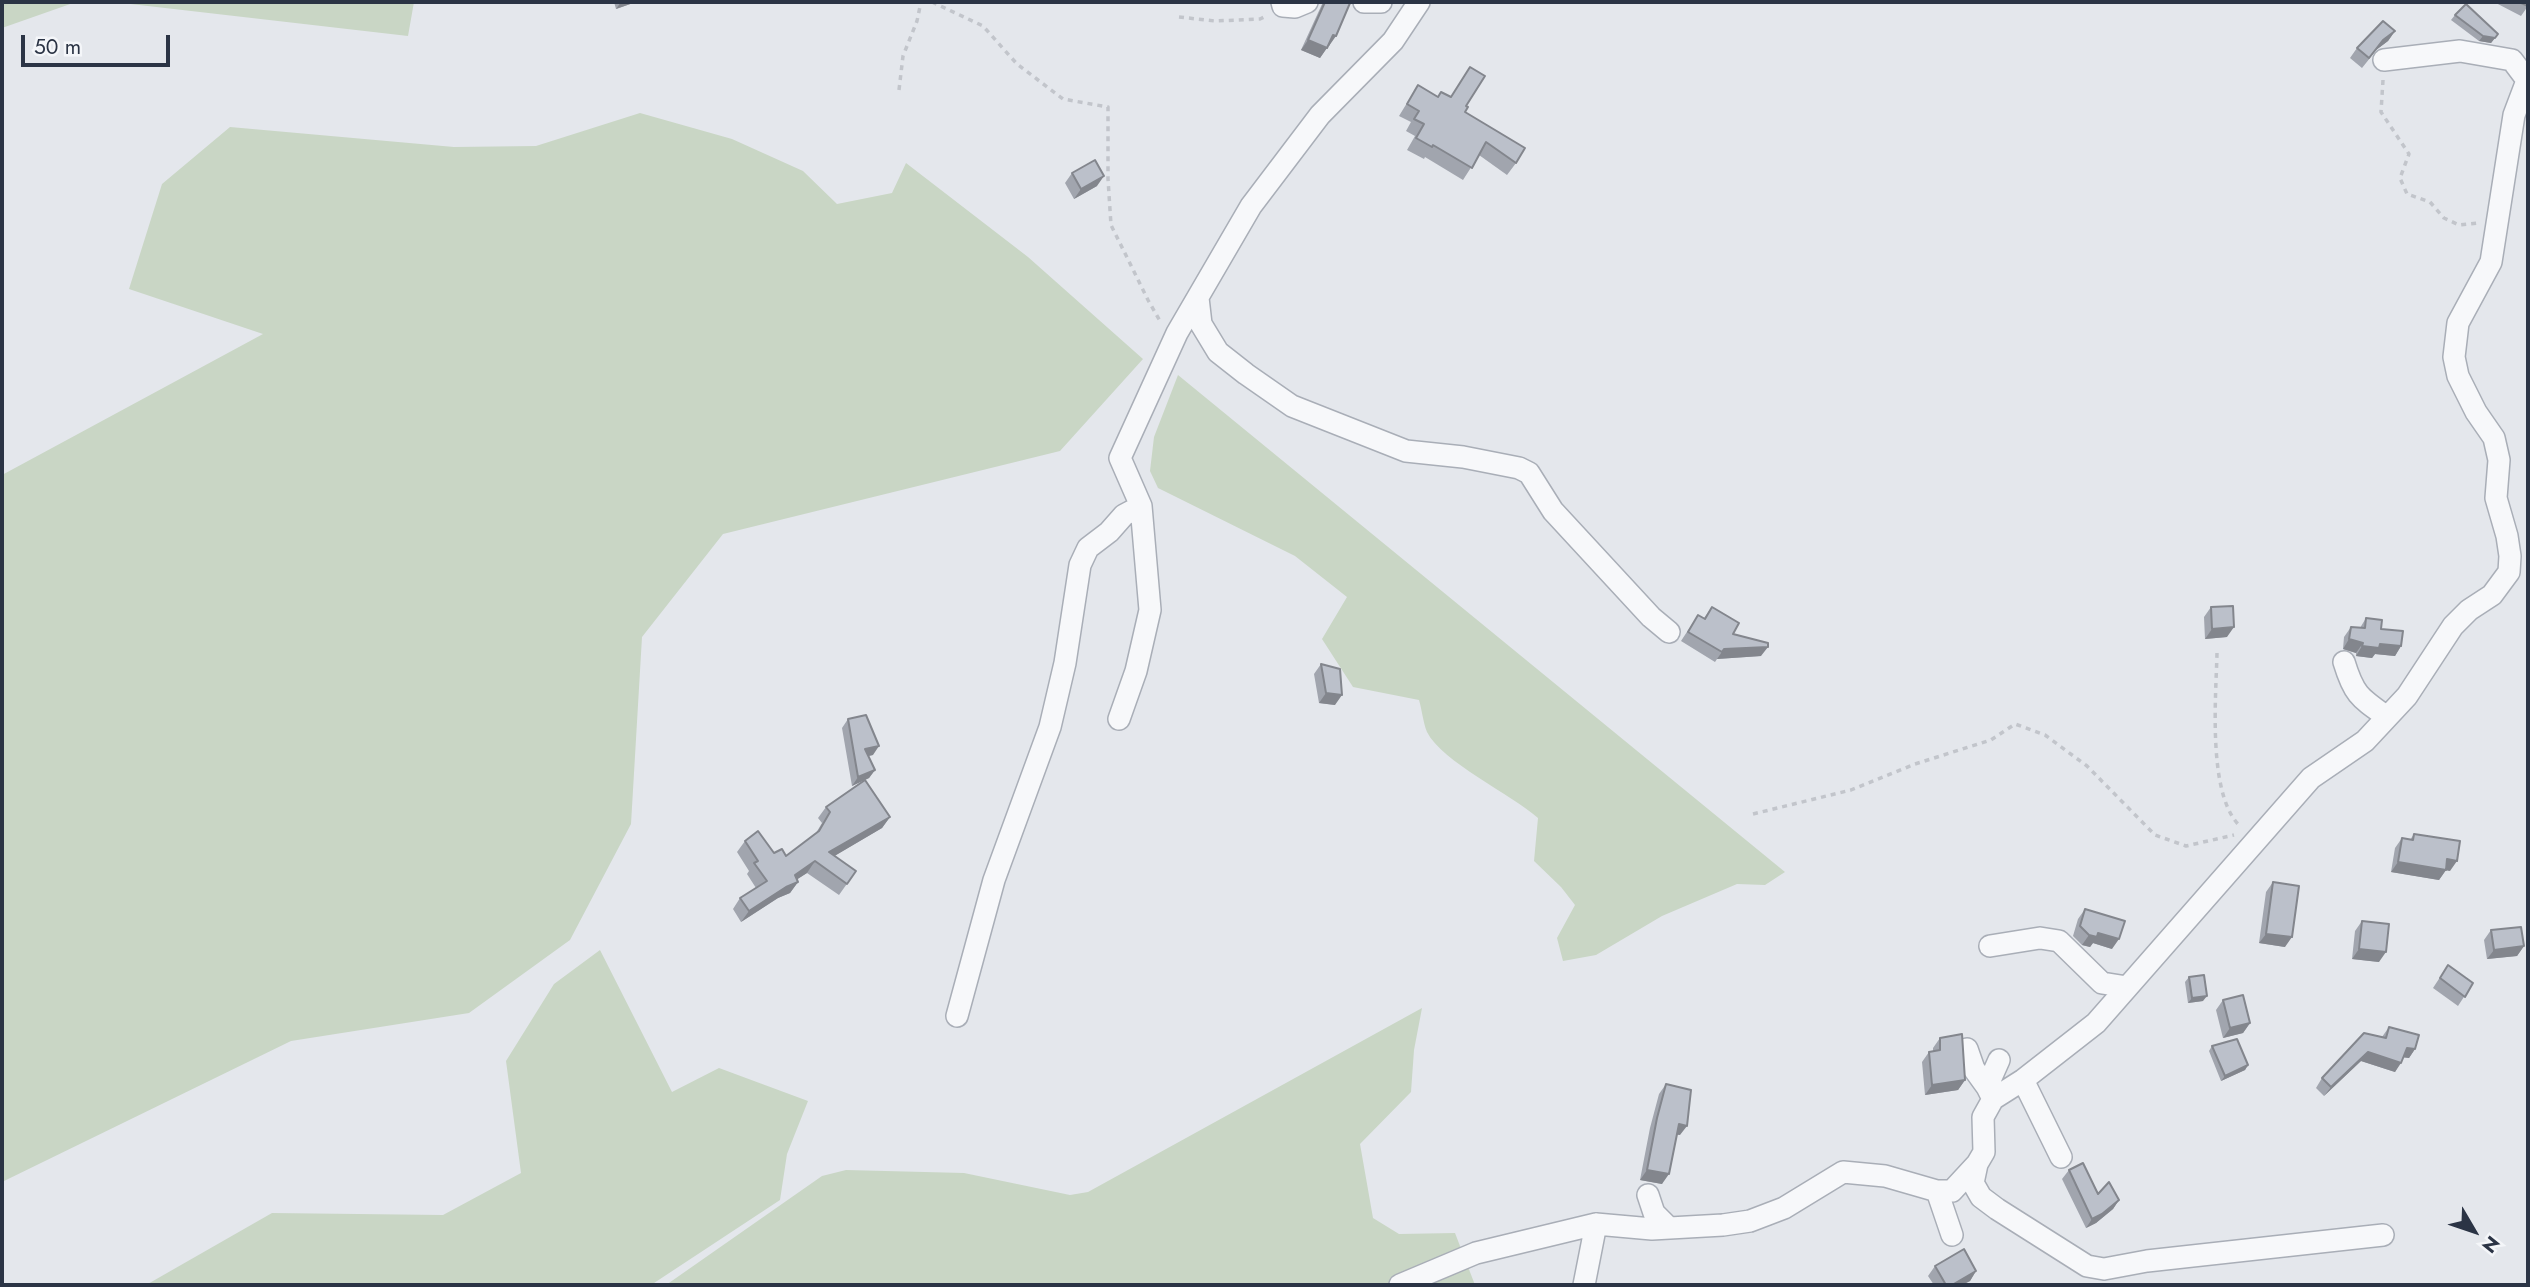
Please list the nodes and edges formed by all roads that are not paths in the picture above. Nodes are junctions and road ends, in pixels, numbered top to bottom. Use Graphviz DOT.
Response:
graph roads {
  1 [pos="1307,2"];
  2 [pos="1364,2"];
  3 [pos="1381,2"];
  4 [pos="1419,2"];
  5 [pos="1282,4"];
  6 [pos="2384,60"];
  7 [pos="2528,79"];
  8 [pos="1193,306"];
  9 [pos="1141,506"];
  10 [pos="1669,632"];
  11 [pos="2344,662"];
  12 [pos="2387,717"];
  13 [pos="1119,719"];
  14 [pos="1990,946"];
  15 [pos="2127,987"];
  16 [pos="957,1016"];
  17 [pos="1967,1049"];
  18 [pos="1999,1060"];
  19 [pos="2023,1080"];
  20 [pos="1990,1093"];
  21 [pos="2062,1157"];
  22 [pos="1978,1164"];
  23 [pos="1937,1191"];
  24 [pos="1648,1195"];
  25 [pos="1596,1224"];
  26 [pos="1669,1228"];
  27 [pos="1952,1235"];
  28 [pos="2383,1235"];
  29 [pos="1400,1285"];
  30 [pos="1584,1285"];
  1 -- 5 [label="street"];
  2 -- 3 [label="street"];
  4 -- 8 [label="street"];
  6 -- 7 [label="street"];
  7 -- 12 [label="street"];
  8 -- 9 [label="street"];
  8 -- 10 [label="street"];
  9 -- 13 [label="street"];
  9 -- 16 [label="street"];
  11 -- 12 [label="street"];
  12 -- 15 [label="street"];
  14 -- 15 [label="street"];
  15 -- 19 [label="street"];
  17 -- 20 [label="street"];
  18 -- 20 [label="street"];
  19 -- 20 [label="street"];
  19 -- 21 [label="street"];
  20 -- 22 [label="street"];
  22 -- 23 [label="street"];
  22 -- 28 [label="street"];
  23 -- 26 [label="street"];
  23 -- 27 [label="street"];
  24 -- 26 [label="street"];
  25 -- 26 [label="street"];
  25 -- 29 [label="street"];
  25 -- 30 [label="street"];
}
